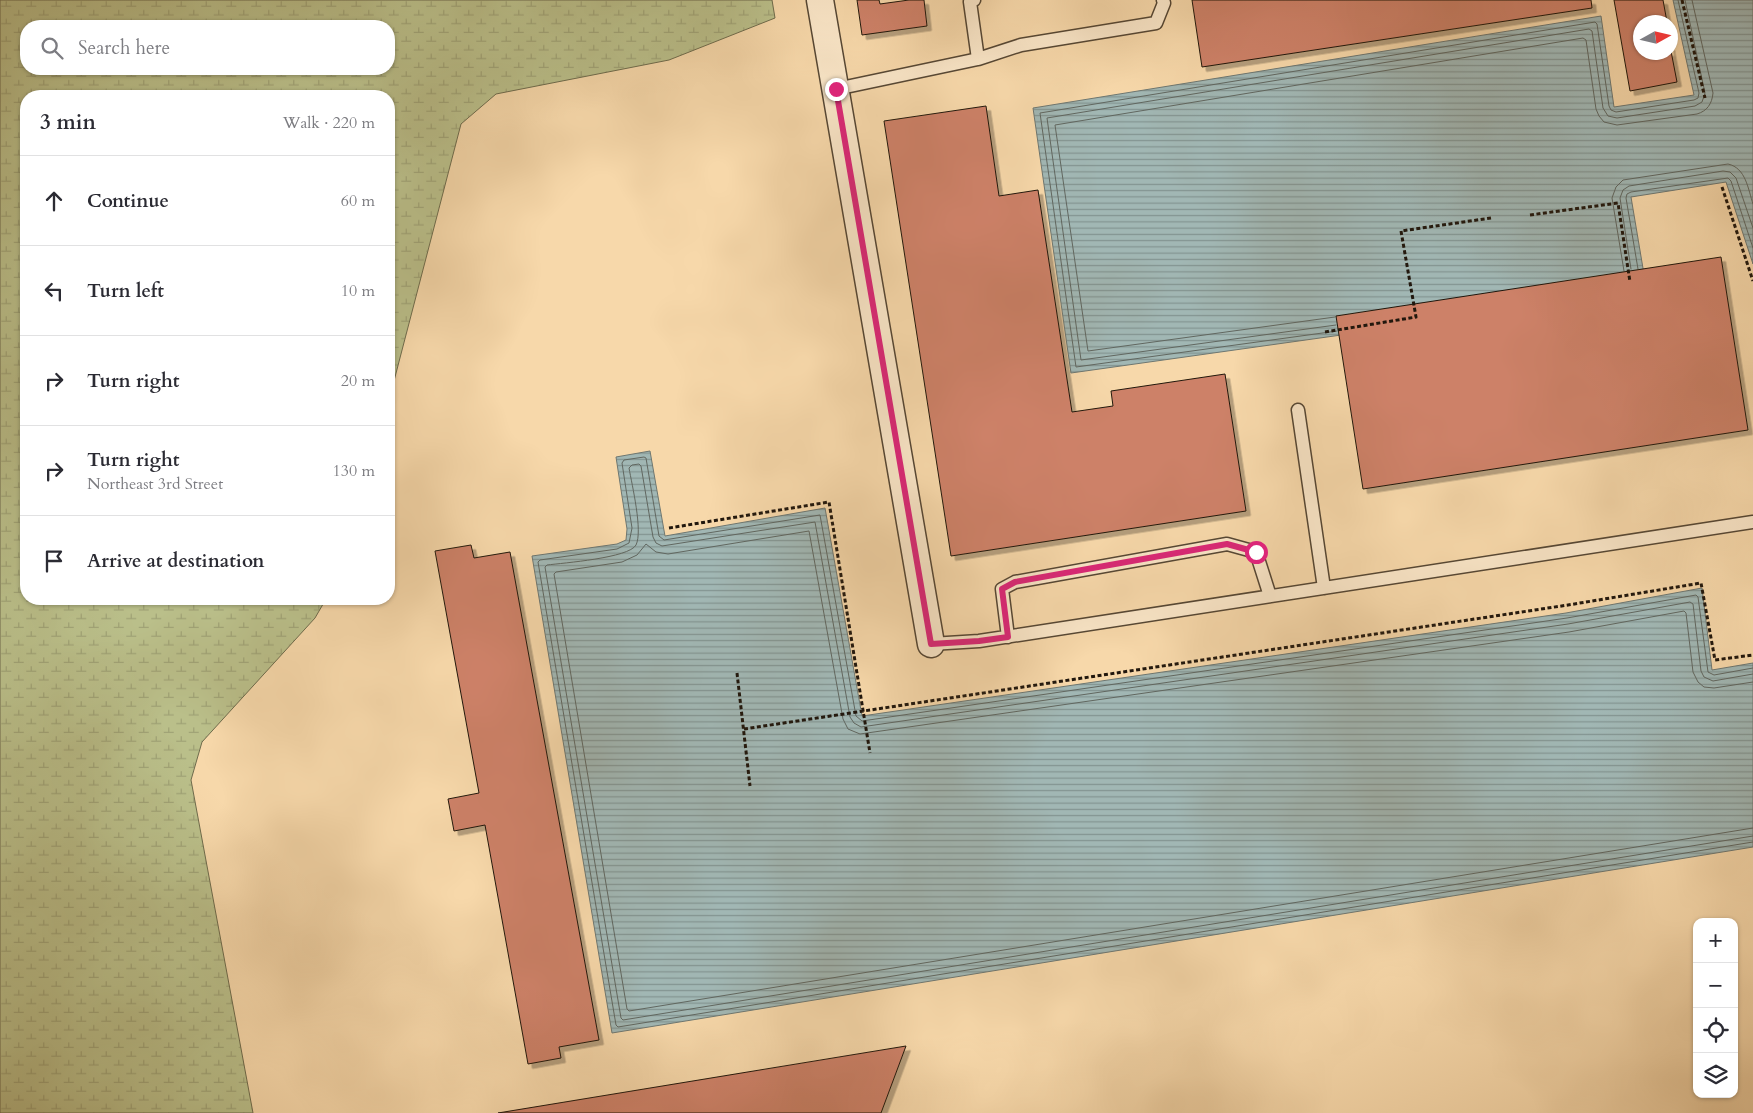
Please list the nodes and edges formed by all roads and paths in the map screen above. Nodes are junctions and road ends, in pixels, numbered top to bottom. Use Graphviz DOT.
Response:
graph roads {
  1 [pos="820,0"];
  2 [pos="1163,0"];
  3 [pos="1682,0"];
  4 [pos="972,1"];
  5 [pos="978,59"];
  6 [pos="836,89"];
  7 [pos="1705,98"];
  8 [pos="1722,187"];
  9 [pos="1530,215"];
  10 [pos="1491,218"];
  11 [pos="1753,281"];
  12 [pos="1630,282"];
  13 [pos="1325,332"];
  14 [pos="1298,410"];
  15 [pos="1753,522"];
  16 [pos="669,528"];
  17 [pos="1324,588"];
  18 [pos="1270,596"];
  19 [pos="1008,637"];
  20 [pos="931,644"];
  21 [pos="1753,655"];
  22 [pos="737,673"];
  23 [pos="864,711"];
  24 [pos="744,728"];
  25 [pos="870,753"];
  26 [pos="750,786"];
  1 -- 6 [label="street"];
  2 -- 5 [label="lane"];
  3 -- 7 [label="path"];
  4 -- 5 [label="lane"];
  5 -- 6 [label="lane"];
  6 -- 20 [label="street"];
  8 -- 11 [label="path"];
  9 -- 12 [label="path"];
  10 -- 13 [label="path"];
  14 -- 17 [label="lane"];
  15 -- 17 [label="lane"];
  16 -- 23 [label="path"];
  17 -- 18 [label="lane"];
  18 -- 19 [label="lane"];
  18 -- 19 [label="lane"];
  19 -- 20 [label="lane"];
  21 -- 23 [label="path"];
  22 -- 24 [label="path"];
  23 -- 24 [label="path"];
  23 -- 25 [label="path"];
  24 -- 26 [label="path"];
}
